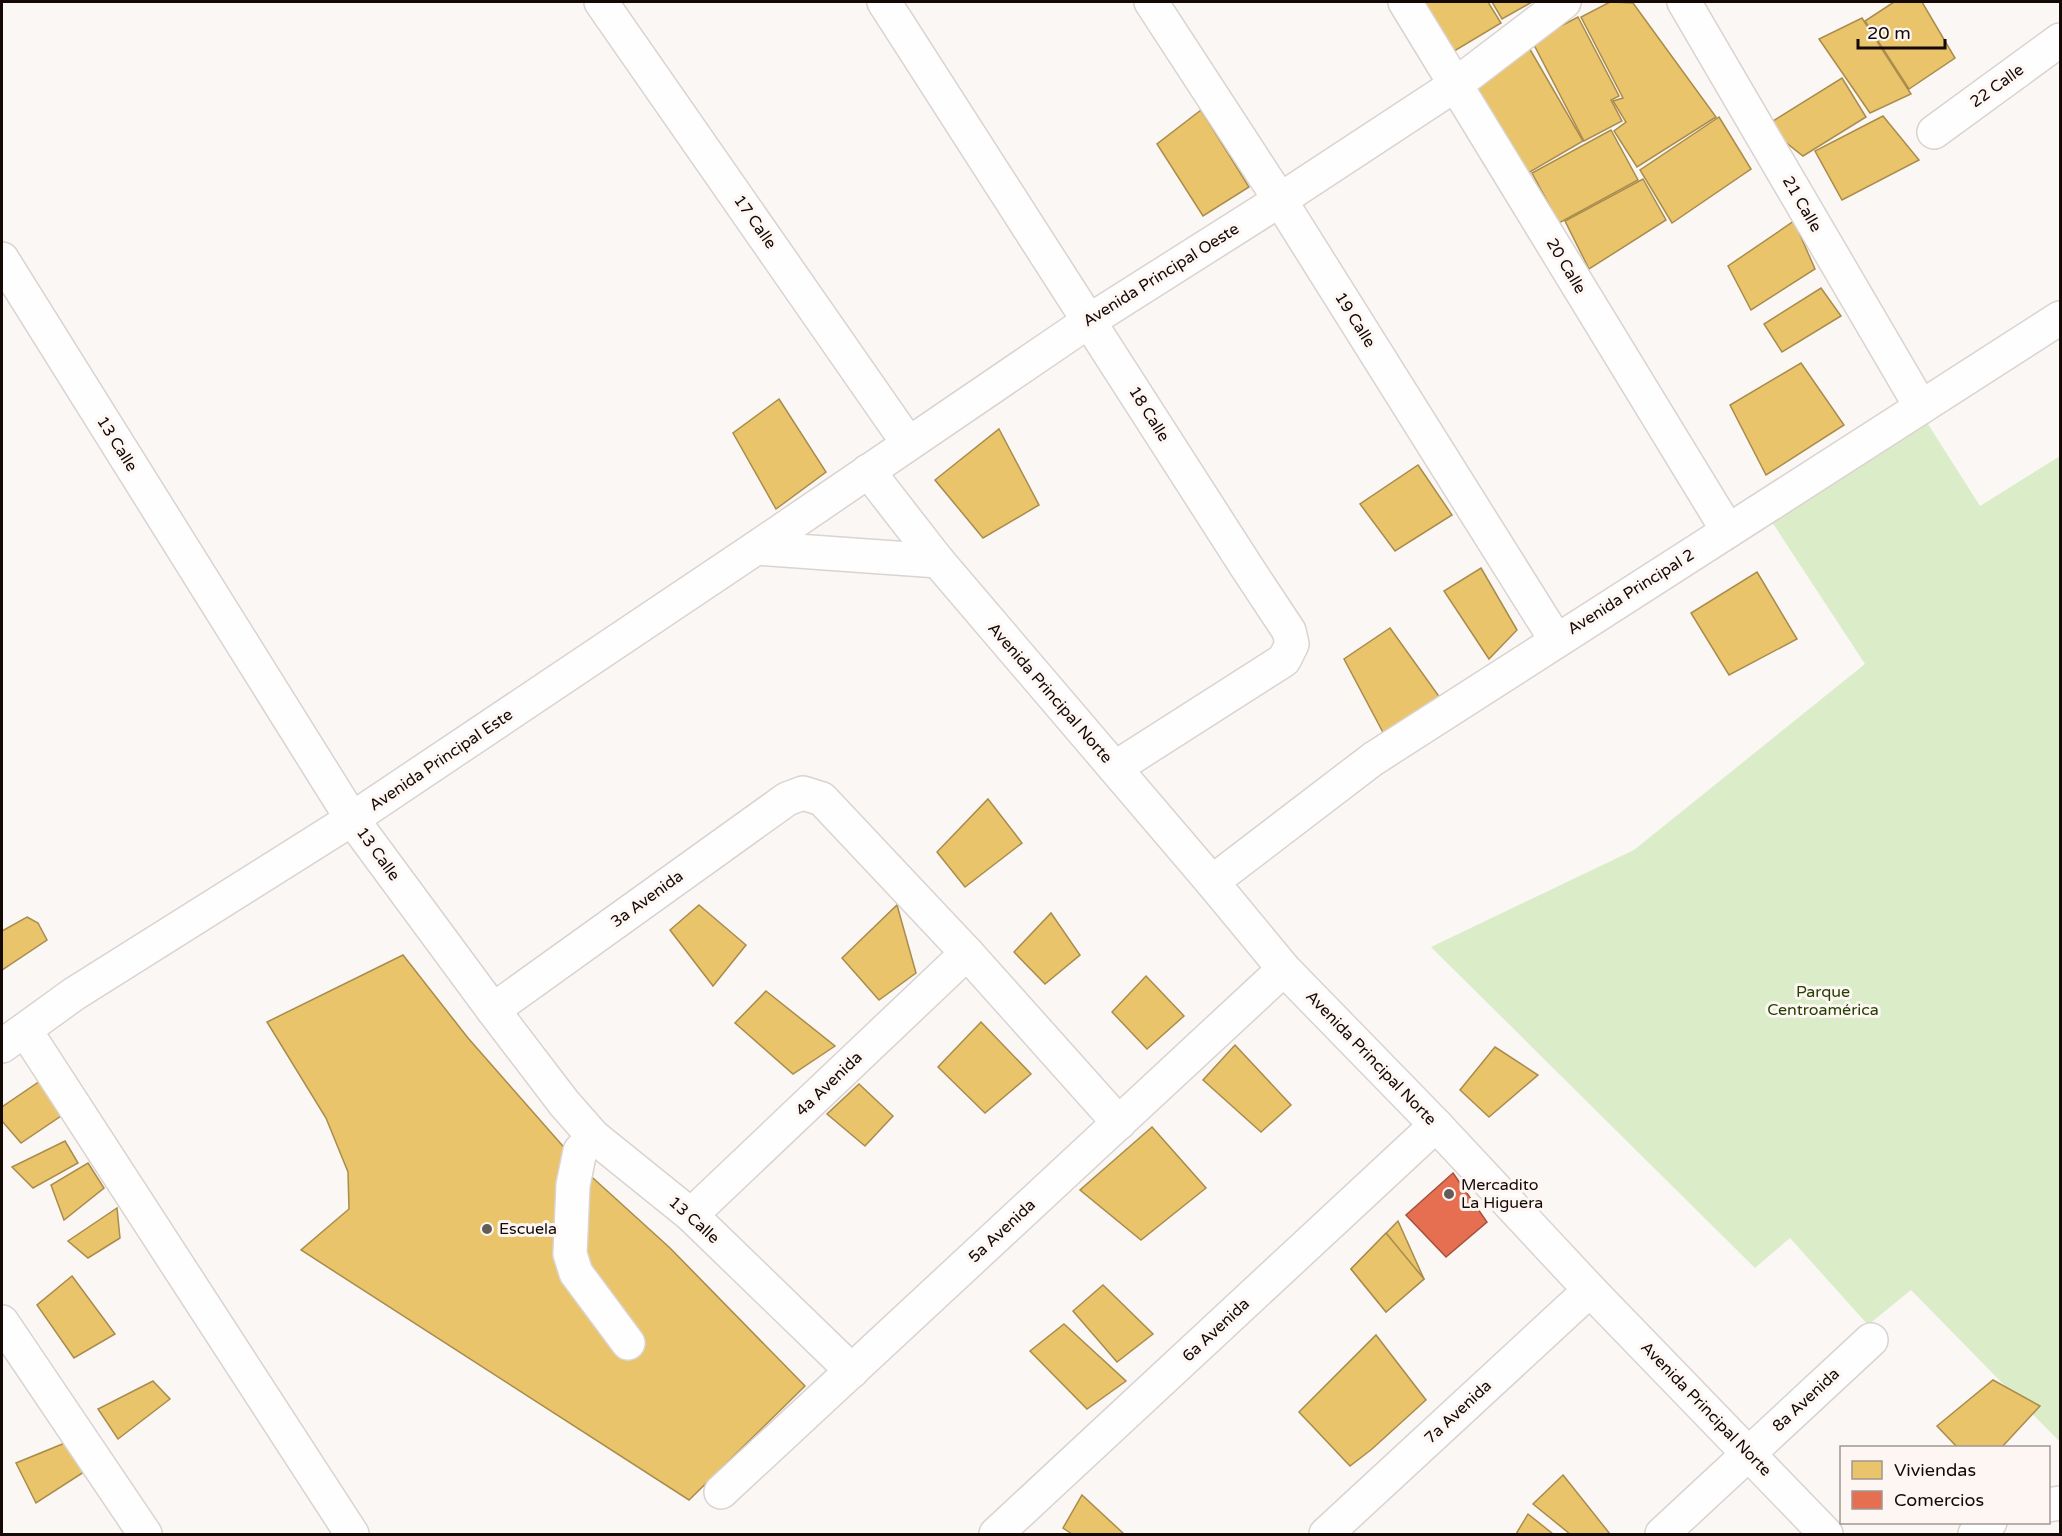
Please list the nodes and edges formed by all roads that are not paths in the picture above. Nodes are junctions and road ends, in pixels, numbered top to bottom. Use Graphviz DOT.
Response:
graph roads {
  1 [pos="601,2"];
  2 [pos="885,2"];
  3 [pos="1151,2"];
  4 [pos="1405,2"];
  5 [pos="1564,2"];
  6 [pos="1684,2"];
  7 [pos="2061,40"];
  8 [pos="1455,85"];
  9 [pos="1934,132"];
  10 [pos="1280,200"];
  11 [pos="2,259"];
  12 [pos="2061,318"];
  13 [pos="1089,321"];
  14 [pos="1921,407"];
  15 [pos="908,443"];
  16 [pos="868,471"];
  17 [pos="1728,531"];
  18 [pos="756,548"];
  19 [pos="938,561"];
  20 [pos="1556,640"];
  21 [pos="1115,768"];
  22 [pos="352,819"];
  23 [pos="1212,882"];
  24 [pos="967,953"];
  25 [pos="1284,969"];
  26 [pos="493,1010"];
  27 [pos="13,1038"];
  28 [pos="1119,1123"];
  29 [pos="1436,1125"];
  30 [pos="593,1136"];
  31 [pos="691,1215"];
  32 [pos="1590,1290"];
  33 [pos="2,1322"];
  34 [pos="1871,1340"];
  35 [pos="628,1343"];
  36 [pos="852,1371"];
  37 [pos="1750,1454"];
  38 [pos="721,1492"];
  39 [pos="1988,1524"];
  40 [pos="145,1534"];
  41 [pos="352,1534"];
  42 [pos="996,1534"];
  43 [pos="1326,1534"];
  44 [pos="1662,1534"];
  45 [pos="1826,1534"];
  46 [pos="1976,1534"];
  1 -- 15 [label="street, 17 Calle"];
  2 -- 13 [label="street, 18 Calle"];
  3 -- 10 [label="street, 19 Calle"];
  4 -- 8 [label="street, 20 Calle"];
  5 -- 8 [label="street, Avenida Principal Oeste"];
  6 -- 14 [label="street, 21 Calle"];
  7 -- 9 [label="street, 22 Calle"];
  8 -- 10 [label="street, Avenida Principal Oeste"];
  8 -- 17 [label="street, 20 Calle"];
  10 -- 13 [label="street, Avenida Principal Oeste"];
  10 -- 20 [label="street, 19 Calle"];
  11 -- 22 [label="street, 13 Calle"];
  12 -- 14 [label="street, Avenida Principal 2"];
  13 -- 15 [label="street, Avenida Principal Oeste"];
  13 -- 21 [label="street, 18 Calle"];
  14 -- 17 [label="street, Avenida Principal 2"];
  15 -- 16 [label="street, Avenida Principal Oeste"];
  16 -- 18 [label="street, Avenida Principal Oeste"];
  16 -- 19 [label="street, Avenida Principal Norte"];
  17 -- 20 [label="street, Avenida Principal 2"];
  18 -- 19 [label="street"];
  18 -- 22 [label="street, Avenida Principal Este"];
  19 -- 21 [label="street, Avenida Principal Norte"];
  20 -- 23 [label="street, Avenida Principal 2"];
  21 -- 23 [label="street, Avenida Principal Norte"];
  22 -- 26 [label="street, 13 Calle"];
  22 -- 27 [label="street, Avenida Principal Este"];
  23 -- 25 [label="street, Avenida Principal Norte"];
  24 -- 26 [label="street, 3a Avenida"];
  24 -- 28 [label="street"];
  24 -- 31 [label="street, 4a Avenida"];
  25 -- 28 [label="street, 5a Avenida"];
  25 -- 29 [label="street, Avenida Principal Norte"];
  26 -- 30 [label="street, 13 Calle"];
  27 -- 41 [label="street"];
  28 -- 36 [label="street, 5a Avenida"];
  29 -- 32 [label="street, Avenida Principal Norte"];
  29 -- 42 [label="street, 6a Avenida"];
  30 -- 31 [label="street, 13 Calle"];
  30 -- 35 [label="street"];
  31 -- 36 [label="street, 13 Calle"];
  32 -- 37 [label="street, Avenida Principal Norte"];
  32 -- 43 [label="street, 7a Avenida"];
  33 -- 40 [label="street"];
  34 -- 37 [label="street, 8a Avenida"];
  36 -- 38 [label="street, 5a Avenida"];
  37 -- 44 [label="street, 8a Avenida"];
  37 -- 45 [label="street, Avenida Principal Norte"];
  39 -- 46 [label="street"];
}
